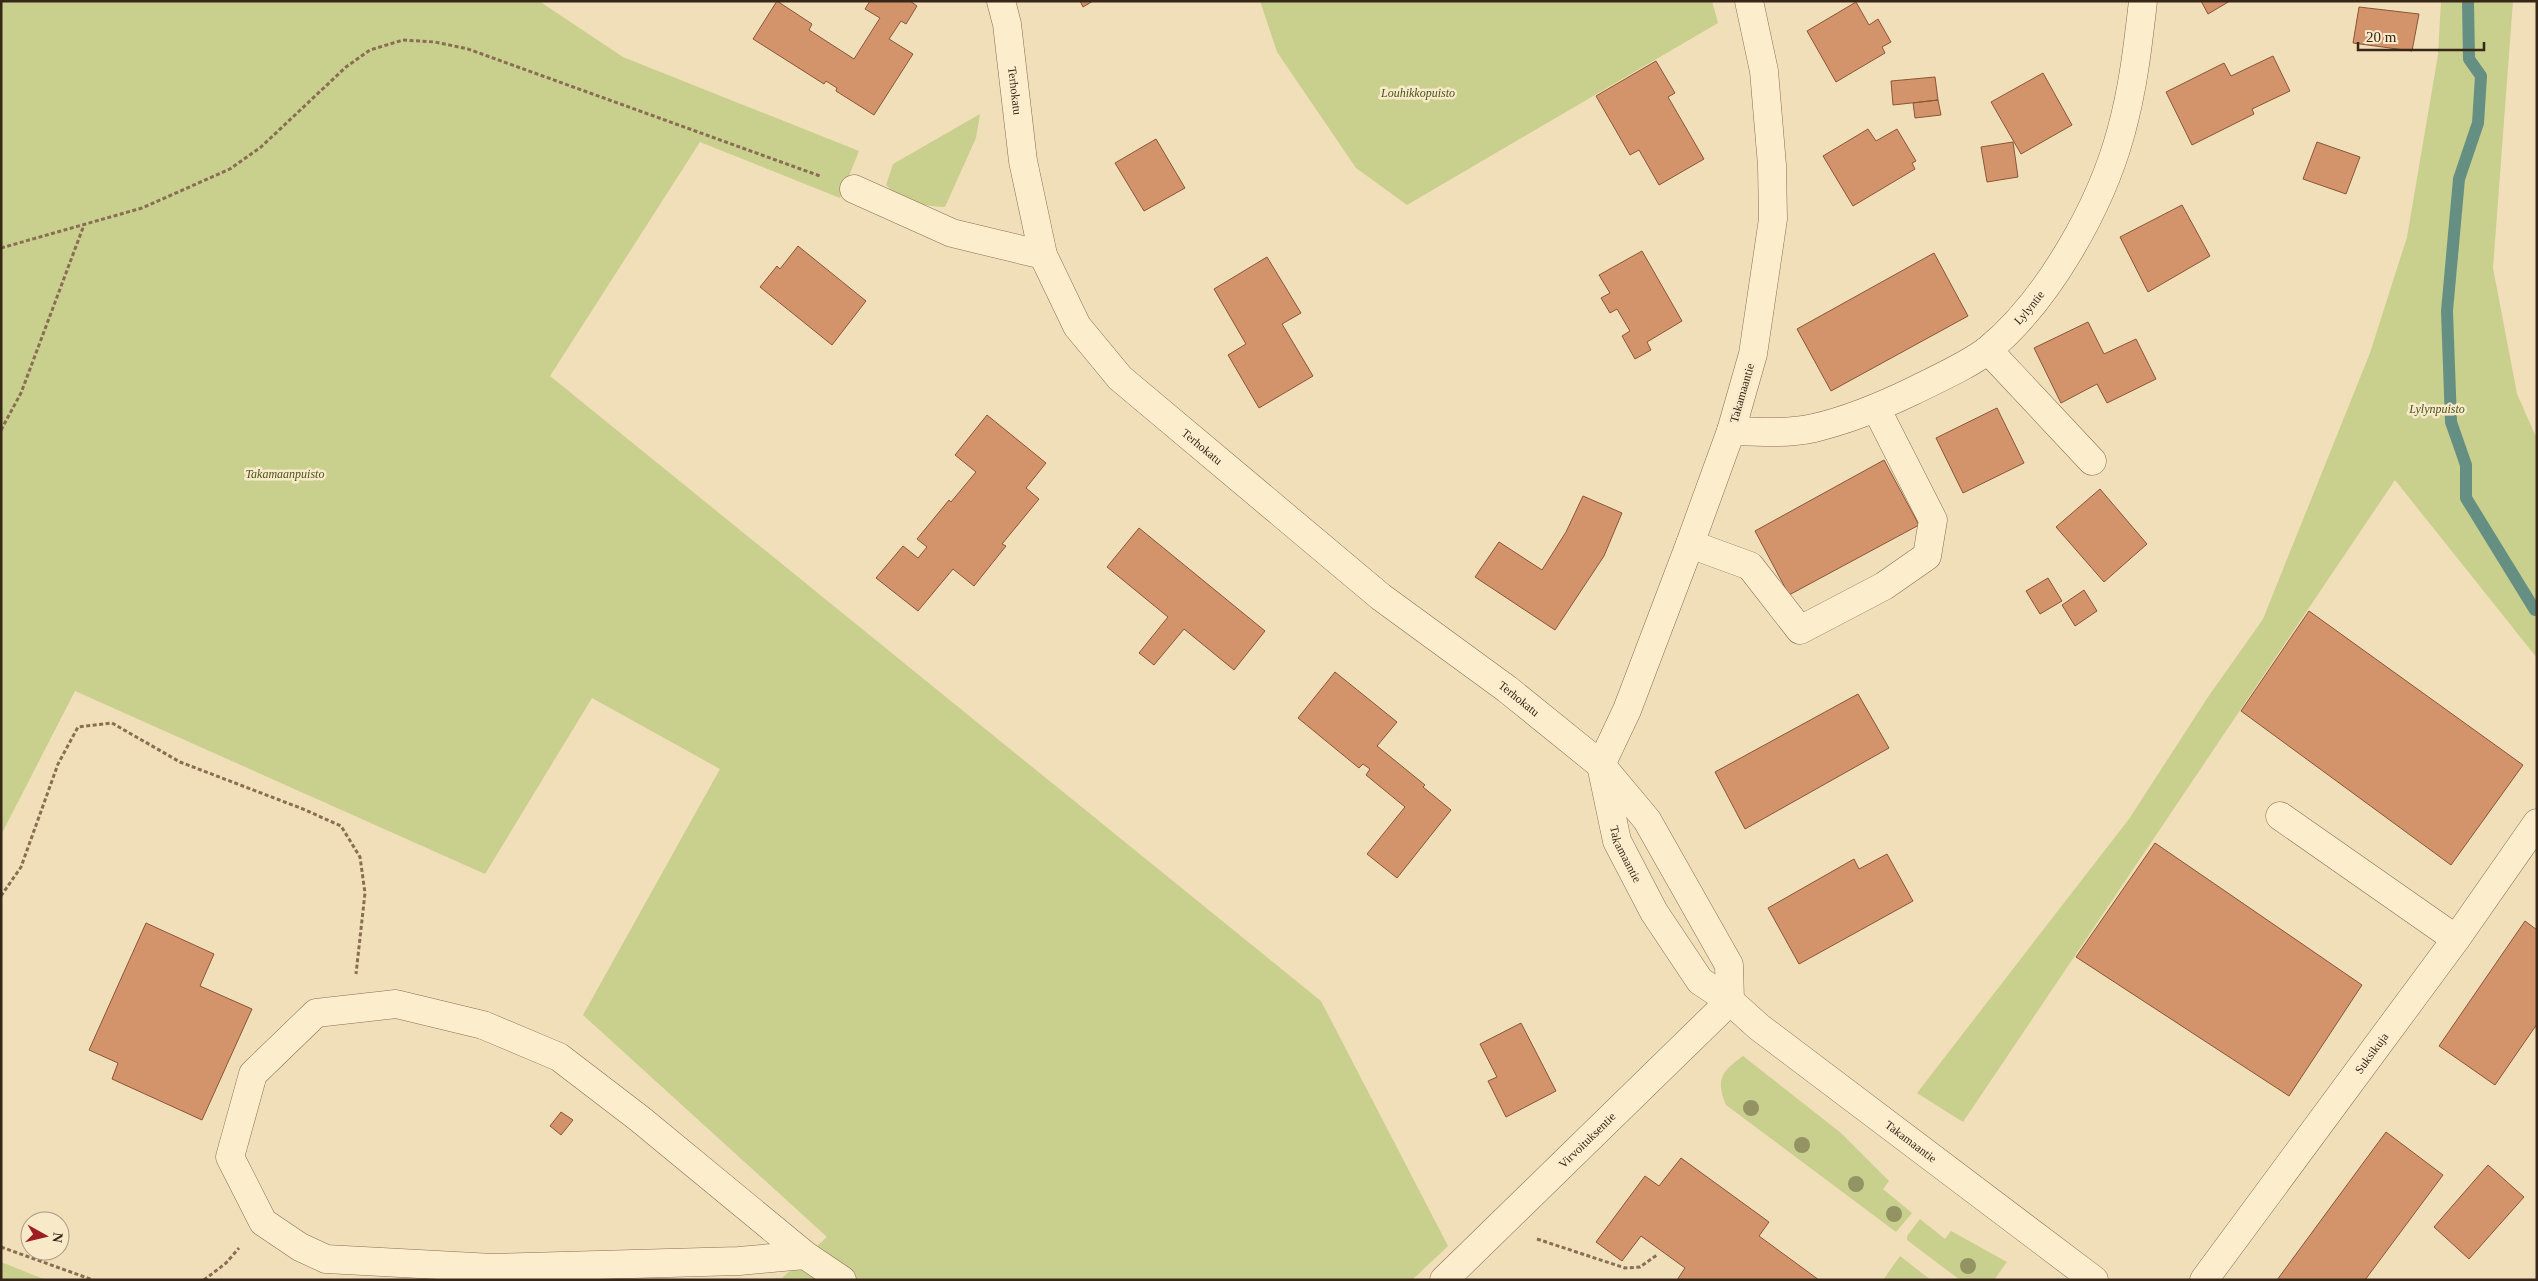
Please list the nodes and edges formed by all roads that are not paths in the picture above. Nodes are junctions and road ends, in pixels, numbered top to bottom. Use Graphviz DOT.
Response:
graph roads {
  1 [pos="1001,1"];
  2 [pos="1750,1"];
  3 [pos="2143,1"];
  4 [pos="854,189"];
  5 [pos="1043,255"];
  6 [pos="1988,350"];
  7 [pos="1876,408"];
  8 [pos="1731,431"];
  9 [pos="2092,461"];
  10 [pos="1690,544"];
  11 [pos="1601,765"];
  12 [pos="2280,816"];
  13 [pos="2537,823"];
  14 [pos="2456,939"];
  15 [pos="1730,1001"];
  16 [pos="805,1255"];
  17 [pos="493,1274"];
  18 [pos="842,1280"];
  19 [pos="1444,1280"];
  20 [pos="2094,1280"];
  21 [pos="2204,1280"];
  1 -- 5 [label="street, Terhokatu"];
  2 -- 8 [label="street, Takamaantie"];
  3 -- 6 [label="street, Lylyntie"];
  4 -- 5 [label="street"];
  5 -- 11 [label="street, Terhokatu"];
  6 -- 7 [label="street, Lylyntie"];
  6 -- 9 [label="street"];
  7 -- 8 [label="street, Lylyntie"];
  7 -- 10 [label="street"];
  8 -- 10 [label="street, Takamaantie"];
  10 -- 11 [label="street, Takamaantie"];
  11 -- 15 [label="street"];
  11 -- 15 [label="street, Takamaantie"];
  12 -- 14 [label="street"];
  13 -- 14 [label="street, Suksikuja"];
  14 -- 21 [label="street, Suksikuja"];
  15 -- 19 [label="street, Virvoituksentie"];
  15 -- 20 [label="street, Takamaantie"];
  16 -- 17 [label="street"];
  16 -- 17 [label="street"];
  16 -- 18 [label="street"];
}
